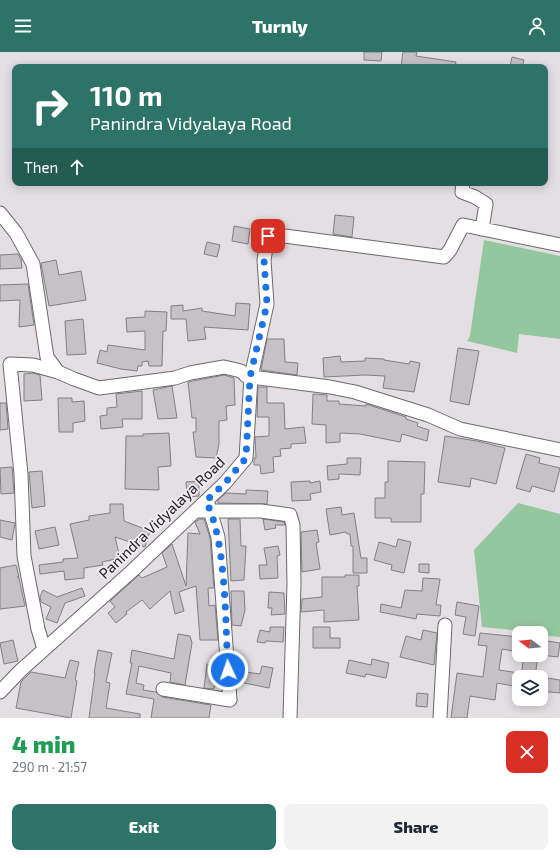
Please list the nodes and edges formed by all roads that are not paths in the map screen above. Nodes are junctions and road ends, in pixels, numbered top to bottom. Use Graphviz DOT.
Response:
graph roads {
  1 [pos="463,186"];
  2 [pos="0,213"];
  3 [pos="482,229"];
  4 [pos="560,245"];
  5 [pos="58,372"];
  6 [pos="250,377"];
  7 [pos="560,450"];
  8 [pos="209,506"];
  9 [pos="445,625"];
  10 [pos="44,649"];
  11 [pos="163,689"];
  12 [pos="0,692"];
  13 [pos="290,718"];
  14 [pos="440,718"];
  1 -- 3 [label="street"];
  2 -- 5 [label="street"];
  3 -- 4 [label="street"];
  3 -- 6 [label="street, Panindra Vidyalaya Road"];
  5 -- 6 [label="street"];
  5 -- 10 [label="street"];
  6 -- 7 [label="street"];
  6 -- 8 [label="street, Panindra Vidyalaya Road"];
  8 -- 10 [label="street, Panindra Vidyalaya Road"];
  8 -- 11 [label="street"];
  8 -- 13 [label="street"];
  9 -- 14 [label="street"];
  10 -- 12 [label="street, Panindra Vidyalaya Road"];
}
